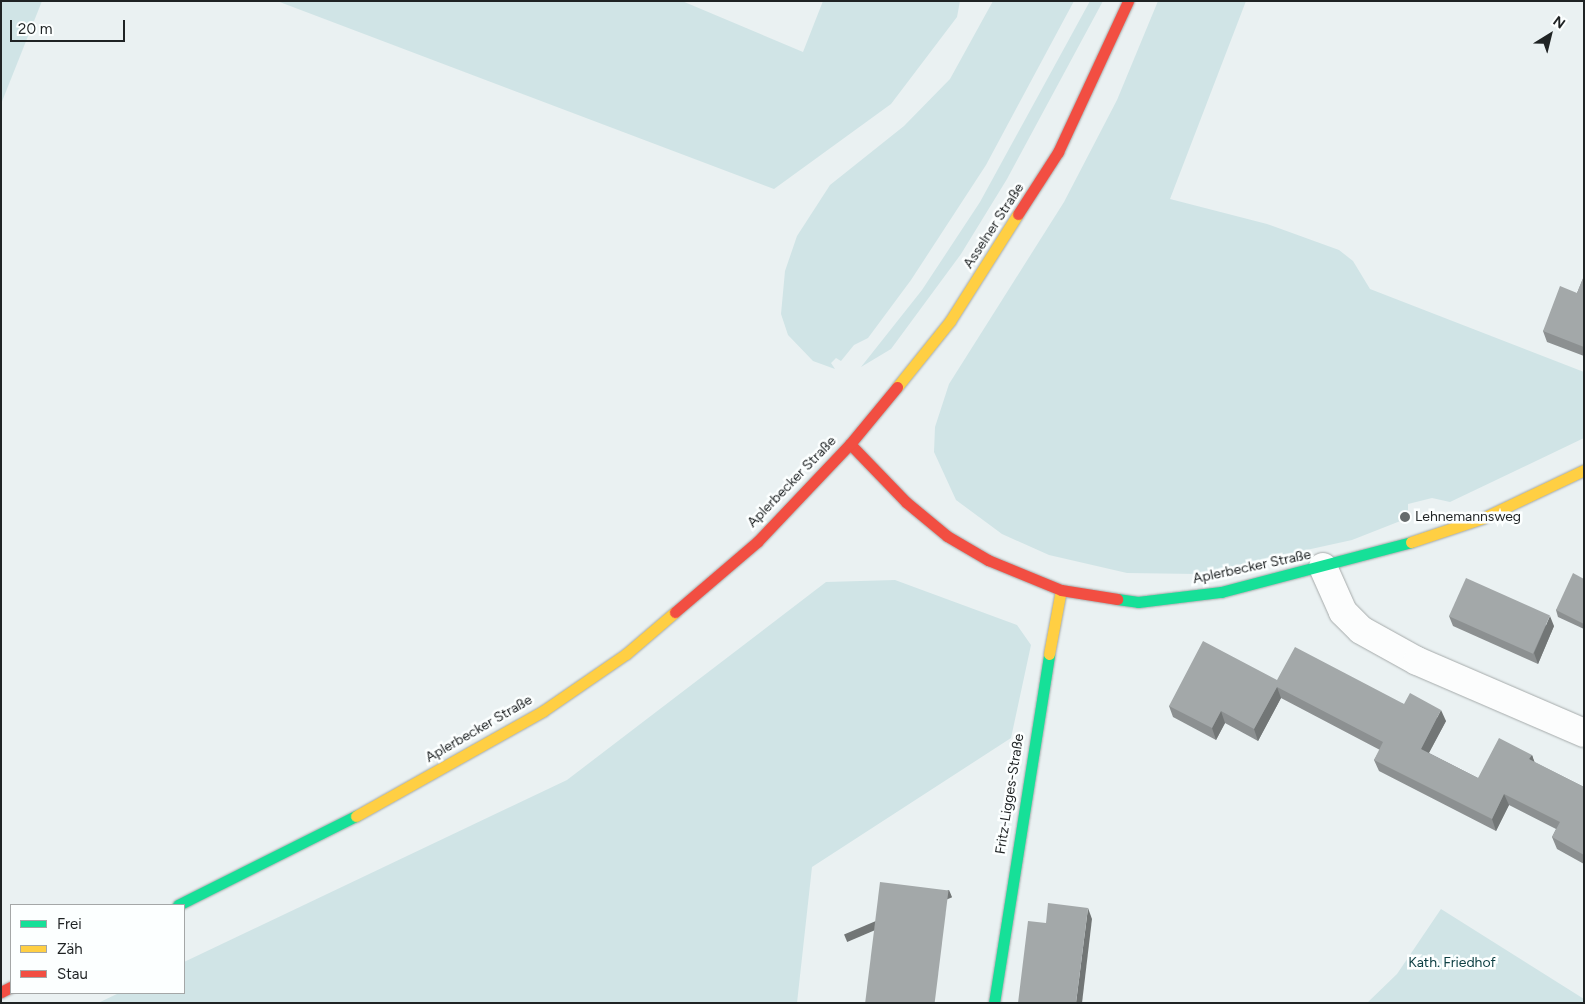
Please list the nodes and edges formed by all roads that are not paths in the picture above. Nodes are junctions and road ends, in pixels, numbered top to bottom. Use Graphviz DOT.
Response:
graph roads {
  1 [pos="1128,1"];
  2 [pos="850,444"];
  3 [pos="1584,470"];
  4 [pos="1323,567"];
  5 [pos="1061,590"];
  6 [pos="1584,733"];
  7 [pos="180,904"];
  8 [pos="994,1003"];
  1 -- 2 [label="main road, Asselner Straße"];
  2 -- 5 [label="main road, Aplerbecker Straße"];
  2 -- 7 [label="main road, Aplerbecker Straße"];
  3 -- 4 [label="main road, Aplerbecker Straße"];
  4 -- 5 [label="main road, Aplerbecker Straße"];
  4 -- 6 [label="street"];
  5 -- 8 [label="main road, Fritz-Ligges-Straße"];
}
